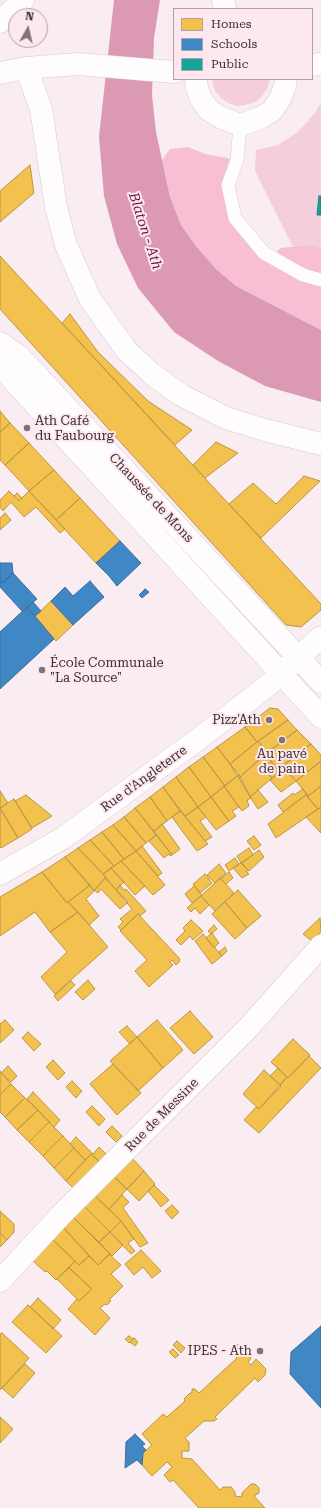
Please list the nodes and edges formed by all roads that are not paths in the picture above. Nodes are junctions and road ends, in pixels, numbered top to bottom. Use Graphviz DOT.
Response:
graph roads {
  1 [pos="23,0"];
  2 [pos="0,22"];
  3 [pos="26,68"];
  4 [pos="168,71"];
  5 [pos="0,74"];
  6 [pos="196,80"];
  7 [pos="286,80"];
  8 [pos="240,125"];
  9 [pos="321,280"];
  10 [pos="0,343"];
  11 [pos="0,366"];
  12 [pos="321,444"];
  13 [pos="321,637"];
  14 [pos="298,657"];
  15 [pos="281,672"];
  16 [pos="321,682"];
  17 [pos="321,717"];
  18 [pos="0,874"];
  19 [pos="321,946"];
  20 [pos="0,1281"];
  1 -- 2 [label="street"];
  3 -- 4 [label="street"];
  3 -- 5 [label="street"];
  3 -- 12 [label="street"];
  6 -- 8 [label="street"];
  7 -- 8 [label="street"];
  8 -- 9 [label="lane"];
  10 -- 14 [label="street, Chaussée de Mons"];
  11 -- 15 [label="street, Chaussée de Mons"];
  13 -- 14 [label="street"];
  14 -- 15 [label="street"];
  14 -- 16 [label="street, Chaussée de Mons"];
  15 -- 17 [label="street, Chaussée de Mons"];
  15 -- 18 [label="street, Rue d'Angleterre"];
  19 -- 20 [label="street, Rue de Messine"];
}
